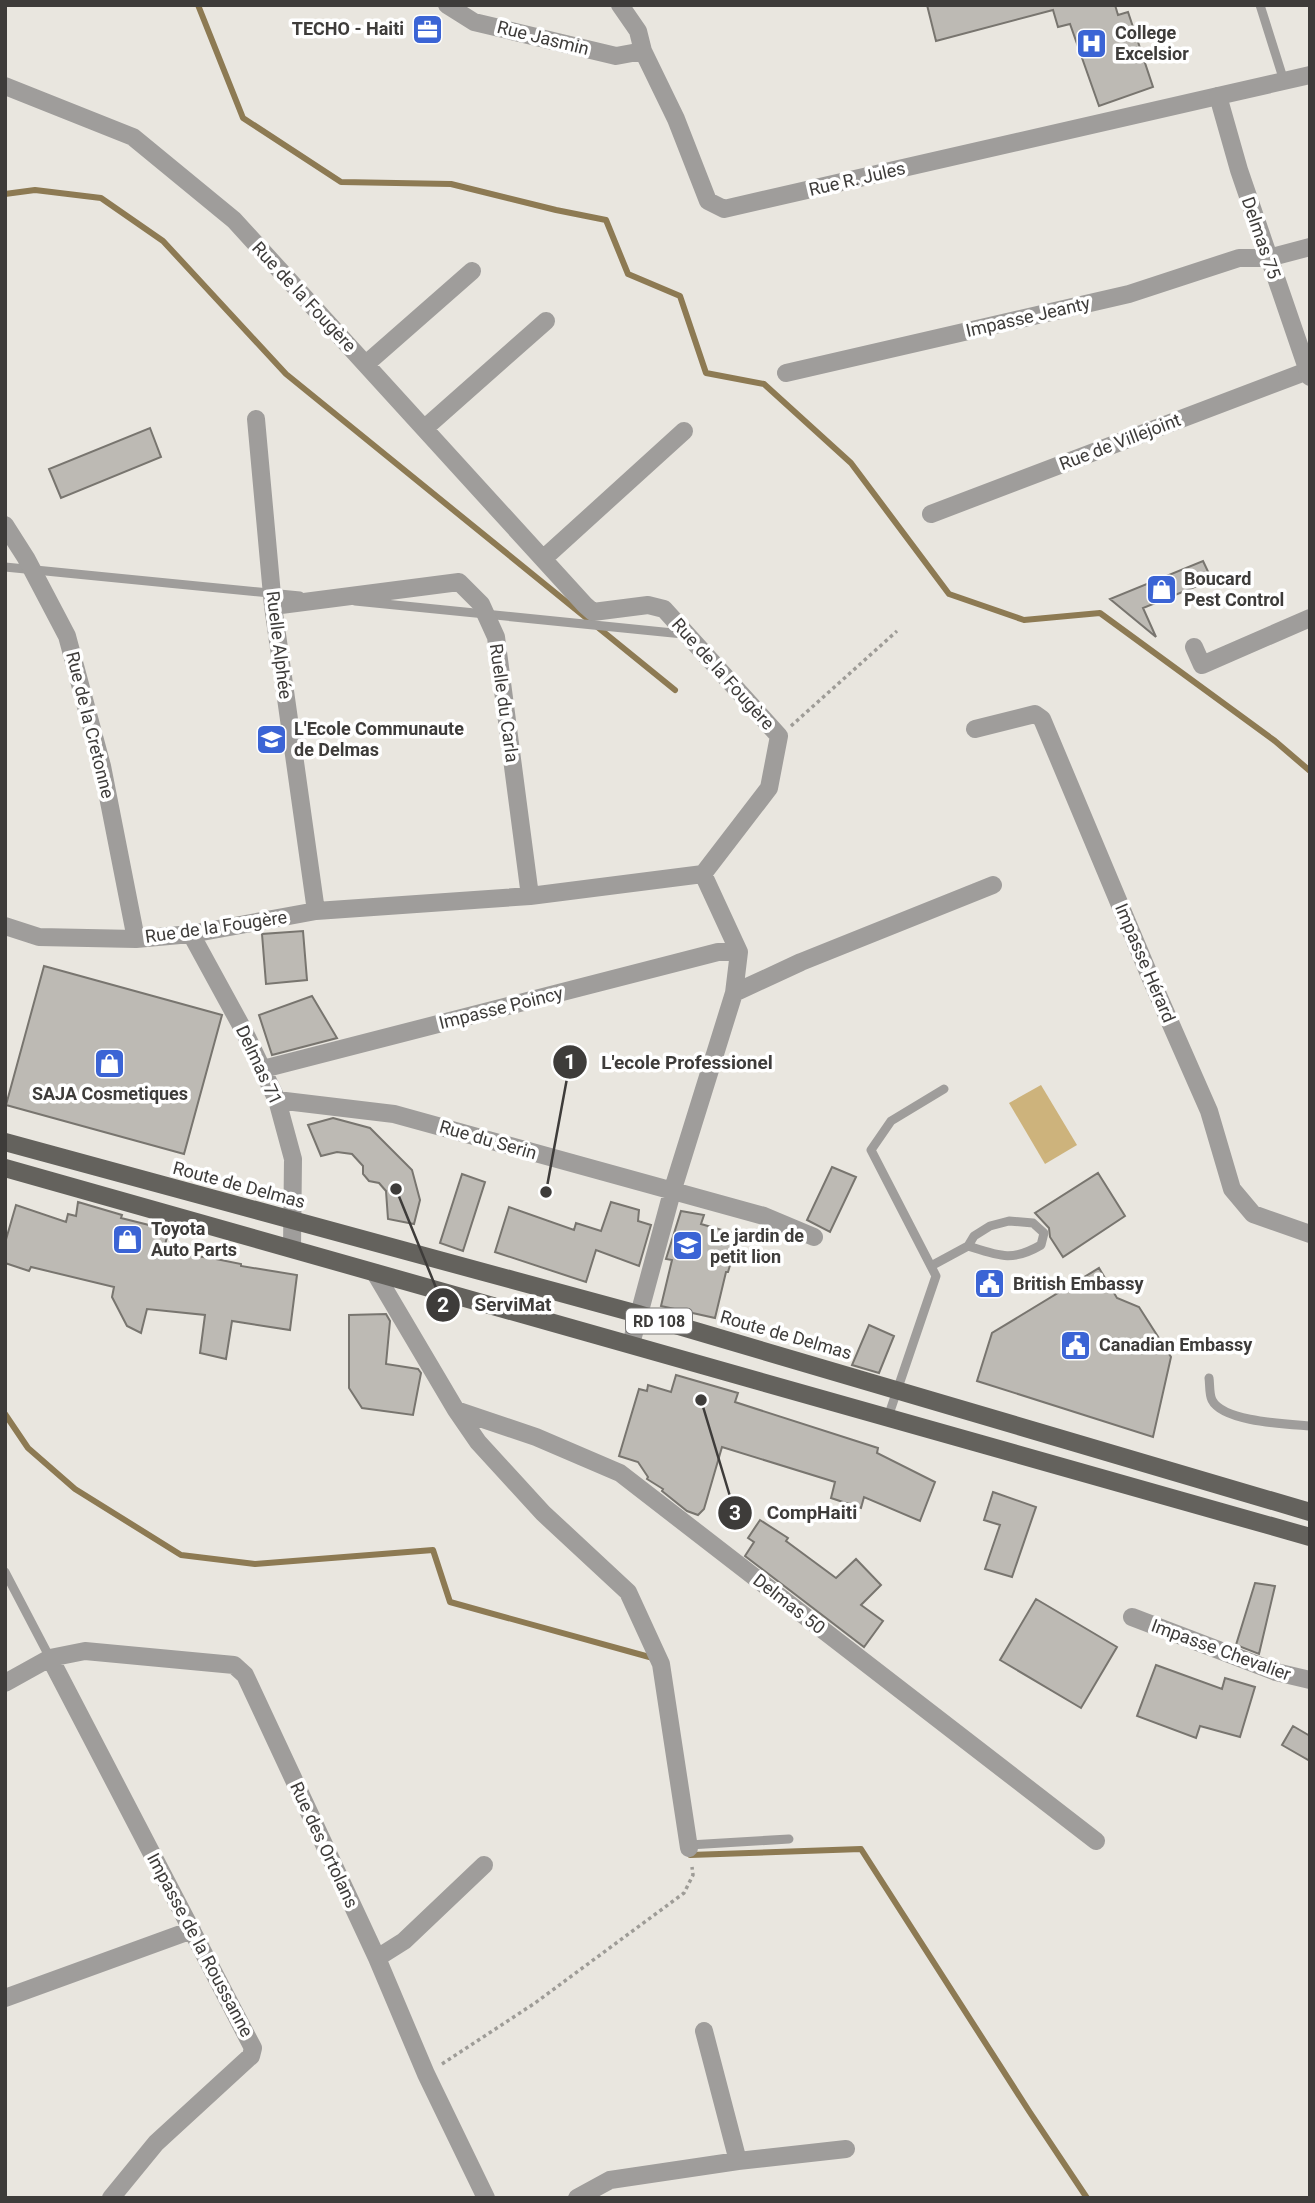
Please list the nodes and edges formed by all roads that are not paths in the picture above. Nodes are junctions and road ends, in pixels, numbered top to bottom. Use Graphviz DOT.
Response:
graph roads {
  1 [pos="447,5"];
  2 [pos="620,5"];
  3 [pos="1260,5"];
  4 [pos="643,51"];
  5 [pos="1310,75"];
  6 [pos="1284,81"];
  7 [pos="5,86"];
  8 [pos="1218,96"];
  9 [pos="1310,247"];
  10 [pos="1268,258"];
  11 [pos="472,271"];
  12 [pos="546,321"];
  13 [pos="366,364"];
  14 [pos="786,373"];
  15 [pos="1309,373"];
  16 [pos="256,419"];
  17 [pos="425,428"];
  18 [pos="684,431"];
  19 [pos="931,514"];
  20 [pos="5,525"];
  21 [pos="543,559"];
  22 [pos="5,567"];
  23 [pos="273,606"];
  24 [pos="1310,618"];
  25 [pos="687,634"];
  26 [pos="1194,647"];
  27 [pos="975,729"];
  28 [pos="703,874"];
  29 [pos="993,885"];
  30 [pos="530,897"];
  31 [pos="316,911"];
  32 [pos="5,926"];
  33 [pos="191,934"];
  34 [pos="136,939"];
  35 [pos="739,952"];
  36 [pos="734,993"];
  37 [pos="263,1069"];
  38 [pos="944,1089"];
  39 [pos="277,1100"];
  40 [pos="5,1142"];
  41 [pos="5,1168"];
  42 [pos="672,1192"];
  43 [pos="292,1221"];
  44 [pos="1310,1234"];
  45 [pos="814,1237"];
  46 [pos="968,1246"];
  47 [pos="292,1248"];
  48 [pos="931,1266"];
  49 [pos="375,1273"];
  50 [pos="638,1314"];
  51 [pos="631,1344"];
  52 [pos="1209,1378"];
  53 [pos="899,1390"];
  54 [pos="456,1410"];
  55 [pos="888,1418"];
  56 [pos="1310,1426"];
  57 [pos="1310,1512"];
  58 [pos="1310,1537"];
  59 [pos="5,1572"];
  60 [pos="1132,1617"];
  61 [pos="50,1658"];
  62 [pos="1310,1681"];
  63 [pos="5,1683"];
  64 [pos="789,1839"];
  65 [pos="1096,1841"];
  66 [pos="689,1847"];
  67 [pos="484,1865"];
  68 [pos="192,1930"];
  69 [pos="377,1958"];
  70 [pos="5,1998"];
  71 [pos="704,2031"];
  72 [pos="846,2149"];
  73 [pos="738,2161"];
  74 [pos="111,2198"];
  75 [pos="486,2198"];
  76 [pos="577,2198"];
  1 -- 4 [label="street, Rue Jasmin"];
  2 -- 4 [label="street, Rue R. Jules"];
  3 -- 6 [label="lane"];
  4 -- 8 [label="street, Rue R. Jules"];
  5 -- 6 [label="street, Rue R. Jules"];
  6 -- 8 [label="street, Rue R. Jules"];
  7 -- 13 [label="street, Rue de la Fougère"];
  8 -- 10 [label="street, Delmas 75"];
  9 -- 10 [label="street, Impasse Jeanty"];
  10 -- 14 [label="street, Impasse Jeanty"];
  10 -- 15 [label="street, Delmas 75"];
  11 -- 13 [label="street"];
  12 -- 17 [label="street"];
  13 -- 17 [label="street, Rue de la Fougère"];
  15 -- 19 [label="street, Rue de Villejoint"];
  16 -- 23 [label="street, Ruelle Alphée"];
  17 -- 21 [label="street, Rue de la Fougère"];
  18 -- 21 [label="street"];
  20 -- 34 [label="street, Rue de la Cretonne"];
  21 -- 25 [label="street, Rue de la Fougère"];
  22 -- 25 [label="lane"];
  23 -- 30 [label="street, Ruelle du Carla"];
  23 -- 31 [label="street, Ruelle Alphée"];
  24 -- 26 [label="street"];
  25 -- 28 [label="street, Rue de la Fougère"];
  27 -- 44 [label="street, Impasse Hérard"];
  28 -- 30 [label="street, Rue de la Fougère"];
  28 -- 35 [label="street"];
  29 -- 36 [label="street"];
  30 -- 31 [label="street, Rue de la Fougère"];
  31 -- 33 [label="street, Rue de la Fougère"];
  32 -- 34 [label="street, Rue de la Fougère"];
  33 -- 34 [label="street, Rue de la Fougère"];
  33 -- 37 [label="street, Delmas 71"];
  35 -- 36 [label="street"];
  35 -- 37 [label="street, Impasse Poincy"];
  36 -- 42 [label="street"];
  37 -- 39 [label="street, Delmas 71"];
  38 -- 48 [label="lane"];
  39 -- 42 [label="street, Rue du Serin"];
  39 -- 43 [label="street, Delmas 71"];
  40 -- 43 [label="main road, Route de Delmas / RD 108"];
  41 -- 47 [label="main road, RD 108"];
  42 -- 45 [label="street, Rue du Serin"];
  42 -- 50 [label="street"];
  43 -- 47 [label="street, Delmas 71"];
  43 -- 50 [label="main road, Route de Delmas / RD 108"];
  46 -- 46 [label="lane"];
  46 -- 48 [label="lane"];
  47 -- 49 [label="main road, RD 108"];
  48 -- 53 [label="lane"];
  49 -- 51 [label="main road, RD 108"];
  49 -- 54 [label="street"];
  50 -- 51 [label="street"];
  50 -- 53 [label="main road, Route de Delmas / RD 108"];
  51 -- 55 [label="main road, RD 108"];
  52 -- 56 [label="lane"];
  53 -- 55 [label="lane"];
  53 -- 57 [label="main road, Route de Delmas / RD 108"];
  54 -- 65 [label="street, Delmas 50"];
  54 -- 66 [label="street"];
  55 -- 58 [label="main road, RD 108"];
  59 -- 61 [label="lane"];
  60 -- 62 [label="street, Impasse Chevalier"];
  61 -- 63 [label="street, Rue des Ortolans"];
  61 -- 68 [label="street, Impasse de la Roussanne"];
  61 -- 69 [label="street, Rue des Ortolans"];
  64 -- 66 [label="lane"];
  67 -- 69 [label="street"];
  68 -- 70 [label="street"];
  68 -- 74 [label="street, Impasse de la Roussanne"];
  69 -- 75 [label="street, Rue des Ortolans"];
  71 -- 73 [label="street"];
  72 -- 73 [label="street"];
  73 -- 76 [label="street"];
}
